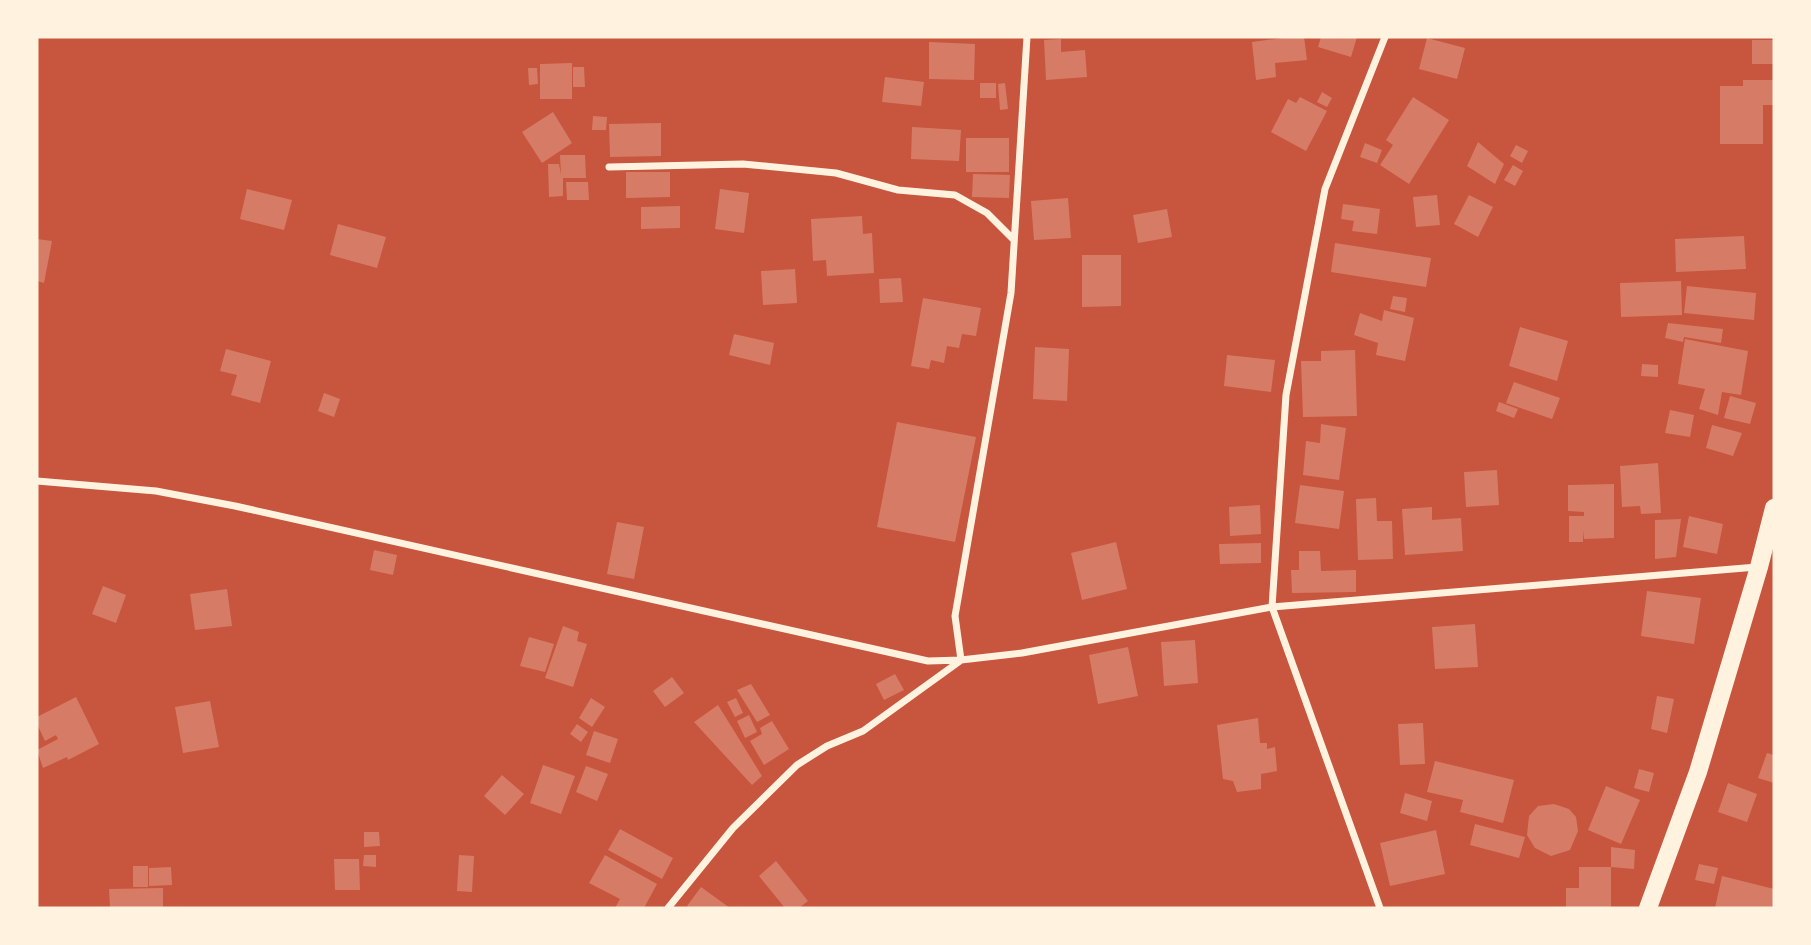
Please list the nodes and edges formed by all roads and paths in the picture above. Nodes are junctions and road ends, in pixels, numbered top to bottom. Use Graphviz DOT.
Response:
graph roads {
  1 [pos="1027,37"];
  2 [pos="1385,37"];
  3 [pos="609,167"];
  4 [pos="1013,239"];
  5 [pos="37,481"];
  6 [pos="1774,508"];
  7 [pos="1759,567"];
  8 [pos="1272,607"];
  9 [pos="961,660"];
  10 [pos="668,908"];
  11 [pos="1380,908"];
  12 [pos="1648,908"];
  1 -- 4 [label="street"];
  2 -- 8 [label="street"];
  3 -- 4 [label="street"];
  4 -- 9 [label="street"];
  5 -- 9 [label="street"];
  6 -- 7 [label="main road"];
  7 -- 8 [label="street"];
  7 -- 12 [label="main road"];
  8 -- 9 [label="street"];
  8 -- 11 [label="street"];
  9 -- 10 [label="street"];
}
